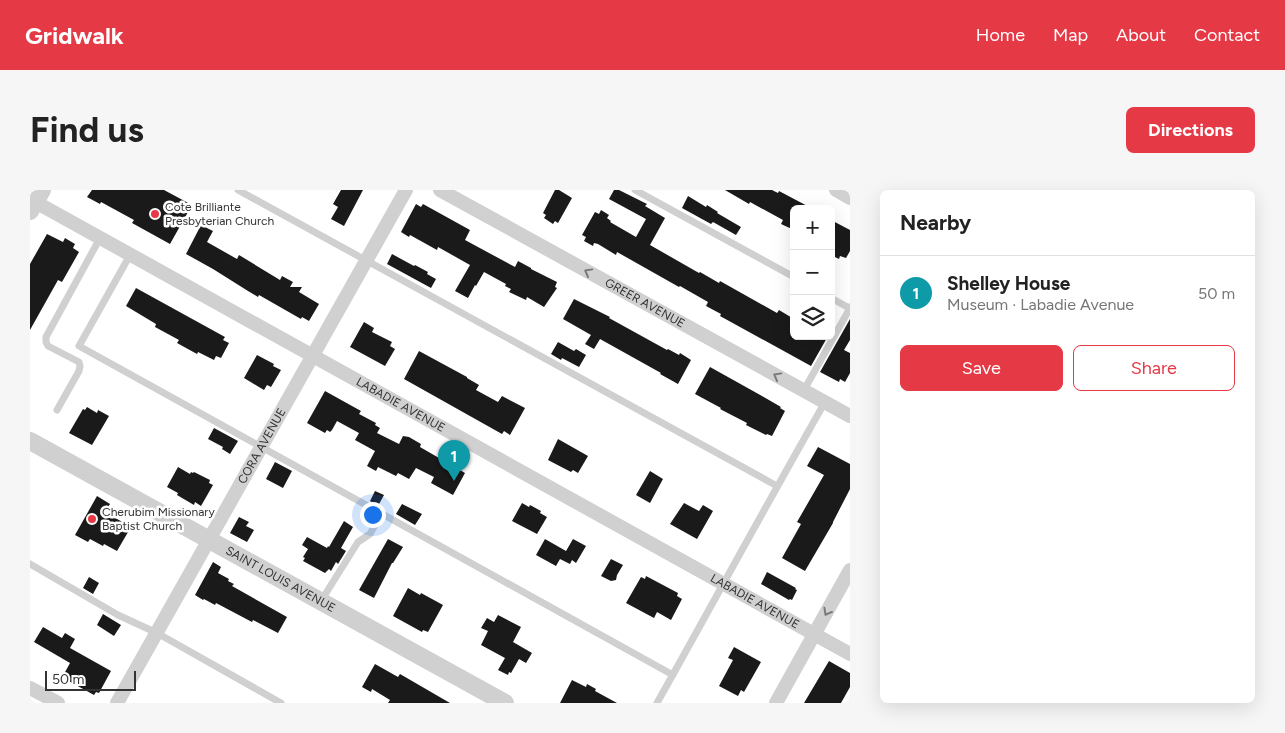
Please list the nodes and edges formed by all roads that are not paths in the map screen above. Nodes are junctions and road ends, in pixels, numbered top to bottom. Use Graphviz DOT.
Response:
graph roads {
  1 [pos="238,190"];
  2 [pos="406,190"];
  3 [pos="440,190"];
  4 [pos="636,190"];
  5 [pos="836,190"];
  6 [pos="850,198"];
  7 [pos="34,201"];
  8 [pos="100,238"];
  9 [pos="130,255"];
  10 [pos="366,260"];
  11 [pos="790,276"];
  12 [pos="835,300"];
  13 [pos="850,308"];
  14 [pos="312,356"];
  15 [pos="804,390"];
  16 [pos="825,402"];
  17 [pos="57,410"];
  18 [pos="850,416"];
  19 [pos="30,441"];
  20 [pos="261,447"];
  21 [pos="777,486"];
  22 [pos="375,525"];
  23 [pos="209,539"];
  24 [pos="30,564"];
  25 [pos="850,570"];
  26 [pos="724,584"];
  27 [pos="321,601"];
  28 [pos="156,634"];
  29 [pos="815,634"];
  30 [pos="850,654"];
  31 [pos="673,676"];
  32 [pos="30,688"];
  33 [pos="58,703"];
  34 [pos="118,703"];
  35 [pos="281,703"];
  36 [pos="504,703"];
  37 [pos="658,703"];
  38 [pos="776,703"];
  1 -- 10 [label="lane"];
  2 -- 10 [label="street, CORA AVENUE"];
  15 -- 3 [label="street, GREER AVENUE, one-way"];
  4 -- 11 [label="lane"];
  5 -- 6 [label="street"];
  7 -- 8 [label="street, LABADIE AVENUE"];
  8 -- 9 [label="street, LABADIE AVENUE"];
  8 -- 17 [label="lane"];
  9 -- 14 [label="street, LABADIE AVENUE"];
  9 -- 20 [label="lane"];
  10 -- 14 [label="street, CORA AVENUE"];
  10 -- 21 [label="lane"];
  12 -- 13 [label="lane"];
  13 -- 15 [label="lane"];
  14 -- 20 [label="street, CORA AVENUE"];
  14 -- 26 [label="street, LABADIE AVENUE"];
  15 -- 16 [label="street, GREER AVENUE"];
  16 -- 18 [label="street, GREER AVENUE"];
  16 -- 21 [label="lane"];
  19 -- 23 [label="street, SAINT LOUIS AVENUE"];
  20 -- 23 [label="street, CORA AVENUE"];
  20 -- 31 [label="lane"];
  21 -- 26 [label="lane"];
  22 -- 27 [label="lane"];
  23 -- 27 [label="street, SAINT LOUIS AVENUE"];
  23 -- 28 [label="street, CORA AVENUE"];
  24 -- 28 [label="lane"];
  25 -- 29 [label="street, one-way"];
  26 -- 29 [label="street, LABADIE AVENUE"];
  26 -- 31 [label="lane"];
  27 -- 36 [label="street, SAINT LOUIS AVENUE"];
  28 -- 34 [label="street, CORA AVENUE"];
  28 -- 35 [label="lane"];
  29 -- 30 [label="street, LABADIE AVENUE"];
  29 -- 38 [label="street"];
  31 -- 37 [label="lane"];
  32 -- 33 [label="street"];
}
